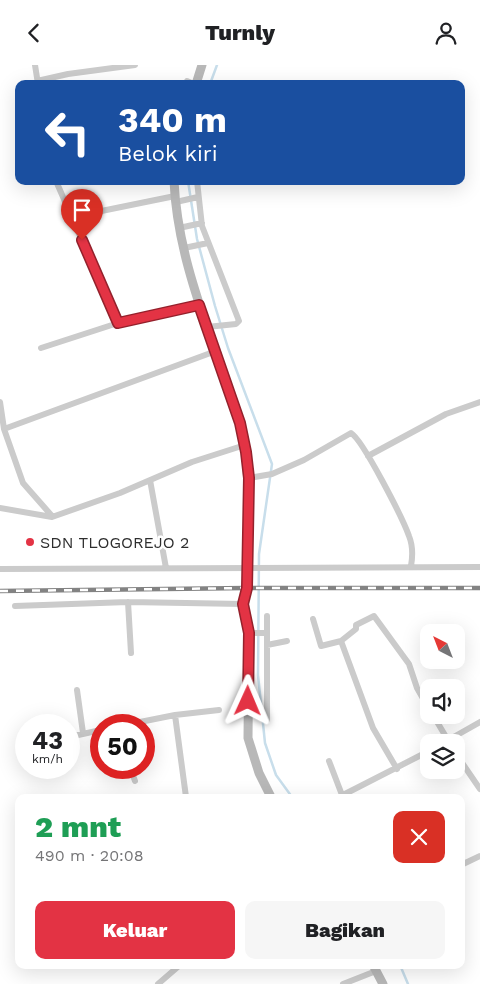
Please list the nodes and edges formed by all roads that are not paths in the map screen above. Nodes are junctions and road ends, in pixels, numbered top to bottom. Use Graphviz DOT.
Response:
graph roads {
  1 [pos="35,65"];
  2 [pos="124,65"];
  3 [pos="135,65"];
  4 [pos="200,65"];
  5 [pos="37,80"];
  6 [pos="47,80"];
  7 [pos="193,80"];
  8 [pos="58,185"];
  9 [pos="175,185"];
  10 [pos="197,185"];
  11 [pos="196,197"];
  12 [pos="177,200"];
  13 [pos="72,217"];
  14 [pos="200,225"];
  15 [pos="182,228"];
  16 [pos="206,244"];
  17 [pos="186,247"];
  18 [pos="199,305"];
  19 [pos="118,323"];
  20 [pos="211,327"];
  21 [pos="41,348"];
  22 [pos="216,351"];
  23 [pos="480,402"];
  24 [pos="0,403"];
  25 [pos="4,429"];
  26 [pos="245,445"];
  27 [pos="368,456"];
  28 [pos="249,478"];
  29 [pos="150,480"];
  30 [pos="0,508"];
  31 [pos="52,517"];
  32 [pos="411,566"];
  33 [pos="480,567"];
  34 [pos="166,568"];
  35 [pos="246,568"];
  36 [pos="0,569"];
  37 [pos="128,602"];
  38 [pos="243,604"];
  39 [pos="15,606"];
  40 [pos="266,617"];
  41 [pos="313,619"];
  42 [pos="250,632"];
  43 [pos="264,633"];
  44 [pos="287,641"];
  45 [pos="341,641"];
  46 [pos="267,645"];
  47 [pos="131,653"];
  48 [pos="76,690"];
  49 [pos="420,693"];
  50 [pos="219,710"];
  51 [pos="175,715"];
  52 [pos="155,719"];
  53 [pos="267,720"];
  54 [pos="480,722"];
  55 [pos="90,732"];
  56 [pos="83,733"];
  57 [pos="80,734"];
  58 [pos="460,734"];
  59 [pos="420,756"];
  60 [pos="329,761"];
  61 [pos="465,767"];
  62 [pos="397,769"];
  63 [pos="480,789"];
  64 [pos="186,794"];
  65 [pos="270,794"];
  66 [pos="339,794"];
  67 [pos="344,794"];
  68 [pos="480,856"];
  69 [pos="465,863"];
  70 [pos="175,969"];
  71 [pos="372,969"];
  72 [pos="375,969"];
  73 [pos="158,984"];
  74 [pos="343,984"];
  75 [pos="383,984"];
  1 -- 5 [label="street"];
  2 -- 3 [label="street"];
  2 -- 6 [label="street"];
  4 -- 7 [label="main road"];
  8 -- 13 [label="street"];
  9 -- 12 [label="main road"];
  10 -- 11 [label="street"];
  11 -- 12 [label="street"];
  11 -- 14 [label="street"];
  12 -- 13 [label="street"];
  12 -- 15 [label="main road"];
  13 -- 19 [label="street"];
  14 -- 15 [label="street"];
  14 -- 16 [label="street"];
  15 -- 17 [label="main road"];
  16 -- 17 [label="street"];
  16 -- 20 [label="street"];
  17 -- 18 [label="main road"];
  18 -- 19 [label="street"];
  18 -- 20 [label="main road"];
  19 -- 21 [label="street"];
  20 -- 22 [label="main road"];
  22 -- 25 [label="street"];
  22 -- 26 [label="main road"];
  23 -- 27 [label="street"];
  24 -- 25 [label="street"];
  25 -- 31 [label="street"];
  26 -- 28 [label="main road"];
  26 -- 29 [label="street"];
  27 -- 28 [label="street"];
  27 -- 32 [label="street"];
  28 -- 35 [label="main road"];
  29 -- 31 [label="street"];
  29 -- 34 [label="street"];
  30 -- 31 [label="street"];
  32 -- 33 [label="street"];
  32 -- 35 [label="street"];
  34 -- 35 [label="street"];
  34 -- 36 [label="street"];
  35 -- 38 [label="main road"];
  37 -- 38 [label="street"];
  37 -- 39 [label="street"];
  37 -- 47 [label="street"];
  38 -- 42 [label="main road"];
  40 -- 43 [label="street"];
  41 -- 45 [label="street"];
  42 -- 43 [label="street"];
  42 -- 65 [label="main road"];
  43 -- 46 [label="street"];
  44 -- 46 [label="street"];
  45 -- 49 [label="street"];
  45 -- 62 [label="street"];
  46 -- 53 [label="street"];
  48 -- 56 [label="street"];
  50 -- 51 [label="street"];
  51 -- 52 [label="street"];
  51 -- 64 [label="street"];
  54 -- 58 [label="street"];
  55 -- 56 [label="street"];
  56 -- 57 [label="street"];
  59 -- 62 [label="street"];
  60 -- 66 [label="street"];
  61 -- 63 [label="street"];
  62 -- 67 [label="street"];
  68 -- 69 [label="street"];
  70 -- 73 [label="street"];
  71 -- 74 [label="street"];
  72 -- 75 [label="main road"];
}
